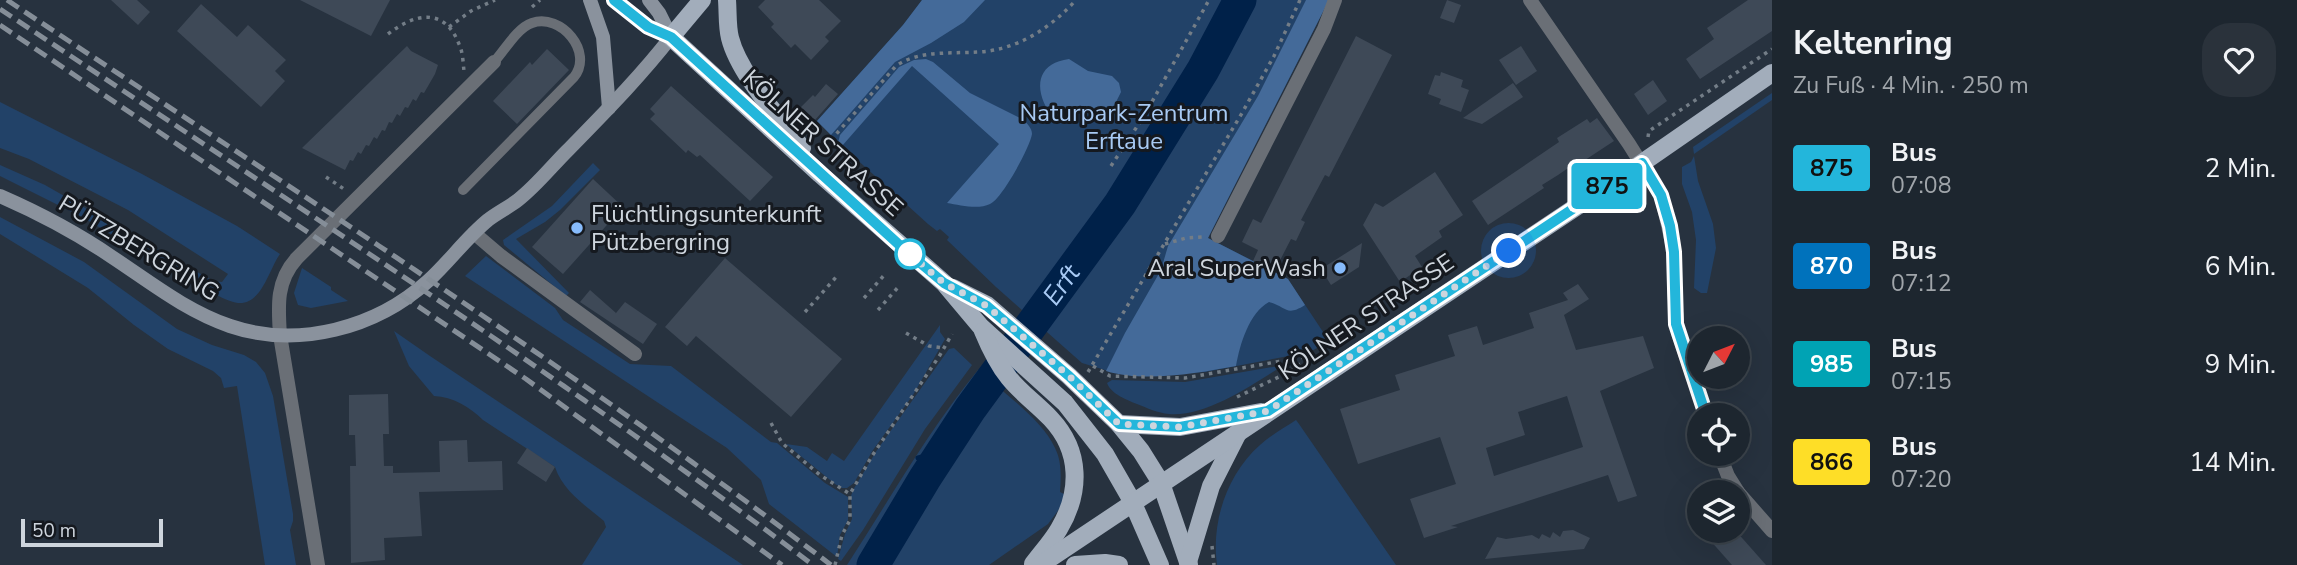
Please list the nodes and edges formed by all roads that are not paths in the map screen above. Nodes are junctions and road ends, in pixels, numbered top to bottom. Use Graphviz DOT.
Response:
graph roads {
  1 [pos="590,0"];
  2 [pos="613,0"];
  3 [pos="649,0"];
  4 [pos="702,0"];
  5 [pos="727,0"];
  6 [pos="1335,0"];
  7 [pos="1530,0"];
  8 [pos="671,37"];
  9 [pos="494,62"];
  10 [pos="1772,73"];
  11 [pos="608,108"];
  12 [pos="1642,163"];
  13 [pos="820,174"];
  14 [pos="463,190"];
  15 [pos="0,196"];
  16 [pos="474,233"];
  17 [pos="1218,236"];
  18 [pos="944,283"];
  19 [pos="978,324"];
  20 [pos="280,335"];
  21 [pos="635,354"];
  22 [pos="1702,403"];
  23 [pos="1268,411"];
  24 [pos="1119,424"];
  25 [pos="1240,430"];
  26 [pos="1161,483"];
  27 [pos="1132,501"];
  28 [pos="1750,506"];
  29 [pos="1772,531"];
  30 [pos="1189,564"];
  31 [pos="318,565"];
  32 [pos="1032,565"];
  33 [pos="1040,565"];
  34 [pos="1075,565"];
  35 [pos="1119,565"];
  36 [pos="1160,565"];
  1 -- 11 [label="main road"];
  2 -- 8 [label="main road, KÖLNER STRASSE"];
  3 -- 8 [label="main road, KÖLNER STRASSE"];
  4 -- 8 [label="main road"];
  5 -- 13 [label="main road"];
  6 -- 17 [label="street"];
  7 -- 12 [label="street"];
  8 -- 11 [label="main road, PÜTZBERGRING"];
  8 -- 13 [label="main road, KÖLNER STRASSE"];
  9 -- 14 [label="lane"];
  9 -- 20 [label="street"];
  10 -- 12 [label="main road, KÖLNER STRASSE"];
  11 -- 16 [label="main road, PÜTZBERGRING"];
  12 -- 22 [label="street"];
  12 -- 23 [label="main road, KÖLNER STRASSE"];
  13 -- 18 [label="main road, KÖLNER STRASSE"];
  15 -- 20 [label="main road, PÜTZBERGRING"];
  16 -- 20 [label="main road, PÜTZBERGRING"];
  16 -- 21 [label="street"];
  18 -- 19 [label="main road, KÖLNER STRASSE"];
  18 -- 24 [label="main road, KÖLNER STRASSE"];
  19 -- 27 [label="main road, KÖLNER STRASSE"];
  19 -- 32 [label="main road"];
  20 -- 31 [label="street"];
  23 -- 24 [label="main road"];
  23 -- 25 [label="main road, KÖLNER STRASSE"];
  24 -- 26 [label="main road, KÖLNER STRASSE"];
  25 -- 26 [label="main road, KÖLNER STRASSE"];
  25 -- 30 [label="main road"];
  26 -- 27 [label="main road, KÖLNER STRASSE"];
  26 -- 30 [label="main road"];
  27 -- 33 [label="main road"];
  27 -- 36 [label="main road, KÖLNER STRASSE"];
  28 -- 29 [label="street"];
  34 -- 35 [label="main road"];
}
